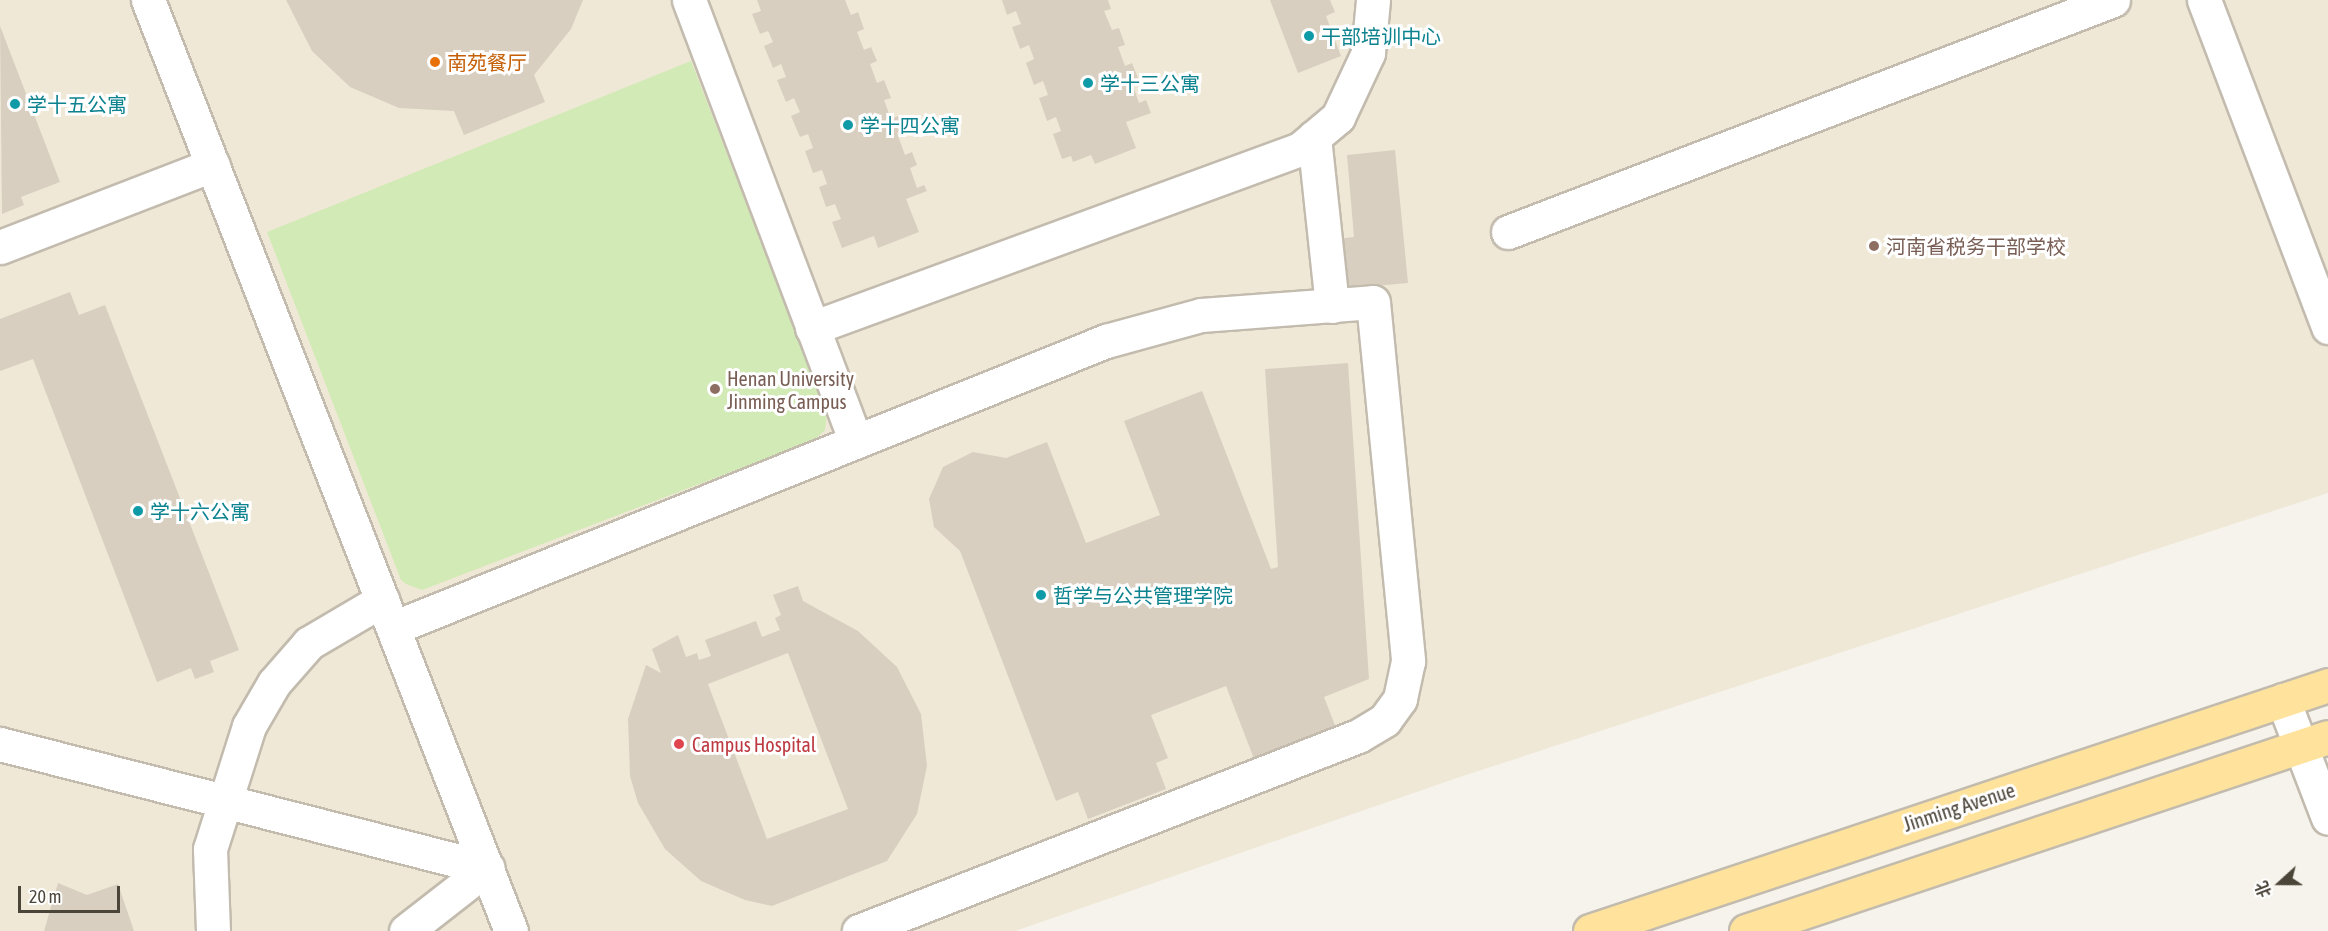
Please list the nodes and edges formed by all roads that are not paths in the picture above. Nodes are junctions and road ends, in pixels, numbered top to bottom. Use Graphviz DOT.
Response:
graph roads {
  1 [pos="148,0"];
  2 [pos="689,0"];
  3 [pos="1373,0"];
  4 [pos="2113,0"];
  5 [pos="2204,0"];
  6 [pos="1314,137"];
  7 [pos="213,165"];
  8 [pos="1508,232"];
  9 [pos="0,247"];
  10 [pos="1332,306"];
  11 [pos="2328,327"];
  12 [pos="812,328"];
  13 [pos="856,442"];
  14 [pos="388,614"];
  15 [pos="2326,693"];
  16 [pos="2283,700"];
  17 [pos="2314,742"];
  18 [pos="0,744"];
  19 [pos="225,803"];
  20 [pos="2328,818"];
  21 [pos="487,868"];
  22 [pos="213,931"];
  23 [pos="406,931"];
  24 [pos="511,931"];
  25 [pos="859,931"];
  26 [pos="1590,931"];
  27 [pos="1746,931"];
  1 -- 7 [label="street"];
  2 -- 12 [label="street"];
  3 -- 6 [label="street"];
  4 -- 8 [label="street"];
  5 -- 11 [label="street"];
  6 -- 10 [label="street"];
  6 -- 12 [label="street"];
  7 -- 9 [label="street"];
  7 -- 14 [label="street"];
  10 -- 13 [label="street"];
  10 -- 25 [label="street"];
  12 -- 13 [label="street"];
  13 -- 14 [label="street"];
  14 -- 19 [label="street"];
  14 -- 21 [label="street"];
  15 -- 16 [label="main road, Jinming Avenue"];
  16 -- 17 [label="street"];
  16 -- 26 [label="main road, Jinming Avenue"];
  17 -- 20 [label="street"];
  17 -- 27 [label="main road"];
  18 -- 19 [label="street"];
  19 -- 21 [label="street"];
  19 -- 22 [label="street"];
  21 -- 23 [label="street"];
  21 -- 24 [label="street"];
}
